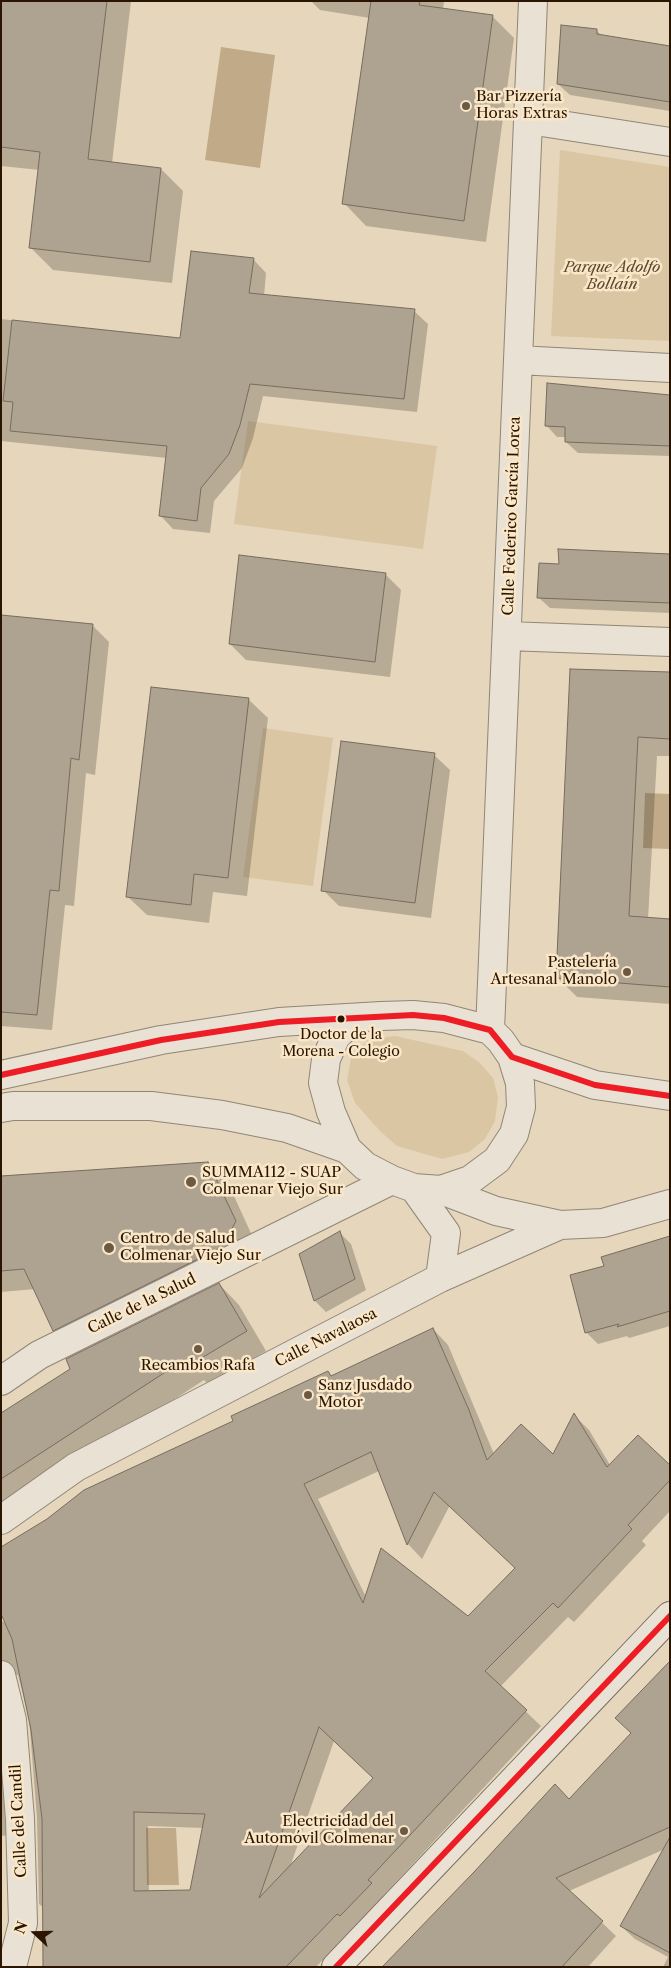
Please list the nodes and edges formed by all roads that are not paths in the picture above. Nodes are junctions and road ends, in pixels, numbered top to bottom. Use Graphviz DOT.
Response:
graph roads {
  1 [pos="534,1"];
  2 [pos="528,120"];
  3 [pos="670,142"];
  4 [pos="518,360"];
  5 [pos="670,368"];
  6 [pos="507,636"];
  7 [pos="670,642"];
  8 [pos="356,1018"];
  9 [pos="490,1030"];
  10 [pos="512,1057"];
  11 [pos="1,1074"];
  12 [pos="663,1094"];
  13 [pos="1,1108"];
  14 [pos="347,1149"];
  15 [pos="403,1184"];
  16 [pos="441,1190"];
  17 [pos="670,1204"];
  18 [pos="560,1225"];
  19 [pos="440,1278"];
  20 [pos="1,1381"];
  21 [pos="1,1520"];
  22 [pos="670,1616"];
  23 [pos="1,1675"];
  24 [pos="12,1967"];
  25 [pos="336,1967"];
  1 -- 2 [label="street, Calle Federico García Lorca"];
  2 -- 3 [label="street"];
  2 -- 4 [label="street, Calle Federico García Lorca"];
  4 -- 5 [label="street"];
  4 -- 6 [label="street, Calle Federico García Lorca"];
  6 -- 7 [label="street"];
  6 -- 9 [label="street, Calle Federico García Lorca"];
  8 -- 9 [label="street"];
  8 -- 11 [label="street"];
  8 -- 14 [label="street"];
  9 -- 10 [label="street"];
  10 -- 12 [label="street"];
  10 -- 16 [label="street"];
  13 -- 14 [label="street"];
  14 -- 15 [label="street"];
  15 -- 16 [label="street"];
  15 -- 19 [label="street"];
  15 -- 20 [label="street, Calle de la Salud"];
  16 -- 18 [label="street"];
  17 -- 18 [label="street, Calle Navalaosa"];
  18 -- 19 [label="street, Calle Navalaosa"];
  19 -- 21 [label="street, Calle Navalaosa"];
  22 -- 25 [label="street"];
  23 -- 24 [label="street, Calle del Candil"];
}
